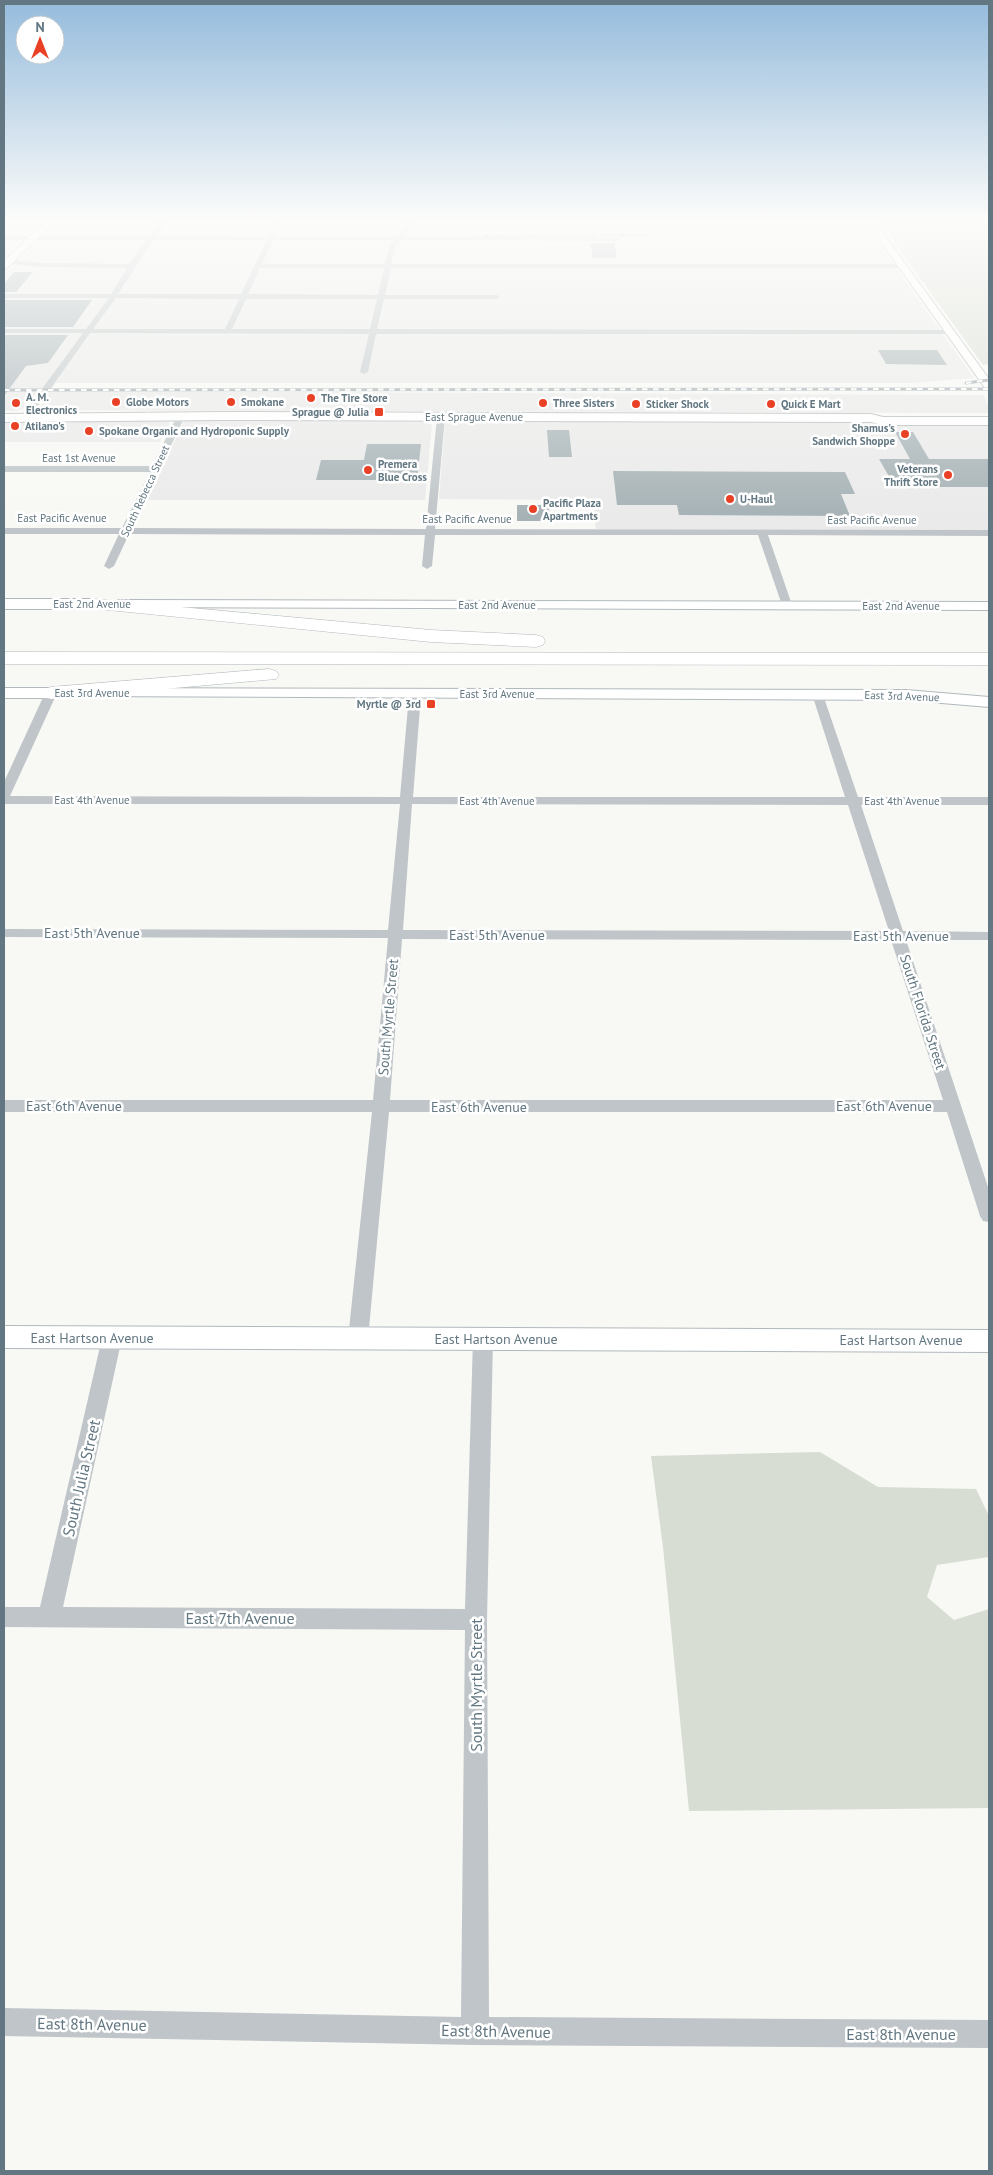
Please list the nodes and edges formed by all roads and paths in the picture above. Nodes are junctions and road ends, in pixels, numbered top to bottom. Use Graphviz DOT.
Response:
graph roads {
  1 [pos="96,320"];
  2 [pos="233,320"];
  3 [pos="375,320"];
  4 [pos="941,320"];
  5 [pos="4,331"];
  6 [pos="88,331"];
  7 [pos="227,332"];
  8 [pos="373,332"];
  9 [pos="950,332"];
  10 [pos="364,372"];
  11 [pos="989,386"];
  12 [pos="4,414"];
  13 [pos="28,414"];
  14 [pos="76,416"];
  15 [pos="181,416"];
  16 [pos="989,416"];
  17 [pos="441,417"];
  18 [pos="4,418"];
  19 [pos="871,418"];
  20 [pos="989,421"];
  21 [pos="4,469"];
  22 [pos="155,469"];
  23 [pos="4,531"];
  24 [pos="126,531"];
  25 [pos="430,532"];
  26 [pos="762,532"];
  27 [pos="989,533"];
  28 [pos="109,566"];
  29 [pos="428,566"];
  30 [pos="4,604"];
  31 [pos="94,604"];
  32 [pos="787,606"];
  33 [pos="989,606"];
  34 [pos="4,658"];
  35 [pos="989,658"];
  36 [pos="4,670"];
  37 [pos="330,670"];
  38 [pos="989,672"];
  39 [pos="4,693"];
  40 [pos="51,693"];
  41 [pos="415,694"];
  42 [pos="818,694"];
  43 [pos="989,702"];
  44 [pos="4,795"];
  45 [pos="4,800"];
  46 [pos="406,800"];
  47 [pos="853,801"];
  48 [pos="989,801"];
  49 [pos="4,933"];
  50 [pos="394,934"];
  51 [pos="899,936"];
  52 [pos="989,936"];
  53 [pos="4,1106"];
  54 [pos="953,1106"];
  55 [pos="381,1107"];
  56 [pos="989,1216"];
  57 [pos="4,1337"];
  58 [pos="112,1338"];
  59 [pos="358,1339"];
  60 [pos="483,1339"];
  61 [pos="989,1341"];
  62 [pos="4,1617"];
  63 [pos="49,1617"];
  64 [pos="476,1620"];
  65 [pos="4,2022"];
  66 [pos="475,2031"];
  67 [pos="989,2034"];
  1 -- 6 [label="street"];
  2 -- 7 [label="street"];
  3 -- 8 [label="street"];
  4 -- 9 [label="street"];
  5 -- 6 [label="street"];
  6 -- 7 [label="street"];
  6 -- 13 [label="street"];
  7 -- 8 [label="street"];
  8 -- 9 [label="street"];
  8 -- 10 [label="street"];
  9 -- 11 [label="street"];
  12 -- 13 [label="main road, East Sprague Avenue"];
  13 -- 14 [label="main road, East Sprague Avenue"];
  14 -- 15 [label="main road, East Sprague Avenue"];
  14 -- 18 [label="main road, East Sprague Avenue"];
  15 -- 17 [label="main road, East Sprague Avenue"];
  15 -- 22 [label="street, South Rebecca Street"];
  16 -- 19 [label="main road, East Sprague Avenue"];
  17 -- 19 [label="main road, East Sprague Avenue"];
  17 -- 25 [label="street"];
  19 -- 20 [label="main road, East Sprague Avenue"];
  21 -- 22 [label="street, East 1st Avenue"];
  22 -- 24 [label="street, South Rebecca Street"];
  23 -- 24 [label="street, East Pacific Avenue"];
  24 -- 25 [label="street, East Pacific Avenue"];
  24 -- 28 [label="street, South Rebecca Street"];
  25 -- 26 [label="street, East Pacific Avenue"];
  25 -- 29 [label="street"];
  26 -- 27 [label="street, East Pacific Avenue"];
  26 -- 32 [label="street"];
  30 -- 31 [label="main road, East 2nd Avenue"];
  31 -- 32 [label="street, East 2nd Avenue"];
  31 -- 35 [label="highway"];
  32 -- 33 [label="street, East 2nd Avenue"];
  34 -- 35 [label="highway"];
  36 -- 37 [label="highway"];
  37 -- 38 [label="highway"];
  37 -- 40 [label="highway"];
  39 -- 40 [label="main road, East 3rd Avenue"];
  40 -- 41 [label="street, East 3rd Avenue"];
  40 -- 44 [label="street"];
  41 -- 42 [label="street, East 3rd Avenue"];
  41 -- 46 [label="street, South Myrtle Street"];
  42 -- 43 [label="street, East 3rd Avenue"];
  42 -- 47 [label="street, South Florida Street"];
  45 -- 46 [label="street, East 4th Avenue"];
  46 -- 47 [label="street, East 4th Avenue"];
  46 -- 50 [label="street, South Myrtle Street"];
  47 -- 48 [label="street, East 4th Avenue"];
  47 -- 51 [label="street, South Florida Street"];
  49 -- 50 [label="street, East 5th Avenue"];
  50 -- 51 [label="street, East 5th Avenue"];
  50 -- 55 [label="street, South Myrtle Street"];
  51 -- 52 [label="street, East 5th Avenue"];
  51 -- 54 [label="street, South Florida Street"];
  53 -- 55 [label="street, East 6th Avenue"];
  54 -- 55 [label="street, East 6th Avenue"];
  54 -- 56 [label="street, South Florida Street"];
  55 -- 59 [label="street, South Myrtle Street"];
  57 -- 58 [label="street, East Hartson Avenue"];
  58 -- 59 [label="street, East Hartson Avenue"];
  58 -- 63 [label="street, South Julia Street"];
  59 -- 60 [label="street, East Hartson Avenue"];
  60 -- 61 [label="street, East Hartson Avenue"];
  60 -- 64 [label="street, South Myrtle Street"];
  62 -- 63 [label="street, East 7th Avenue"];
  63 -- 64 [label="street, East 7th Avenue"];
  64 -- 66 [label="street, South Myrtle Street"];
  65 -- 66 [label="street, East 8th Avenue"];
  66 -- 67 [label="street, East 8th Avenue"];
}
